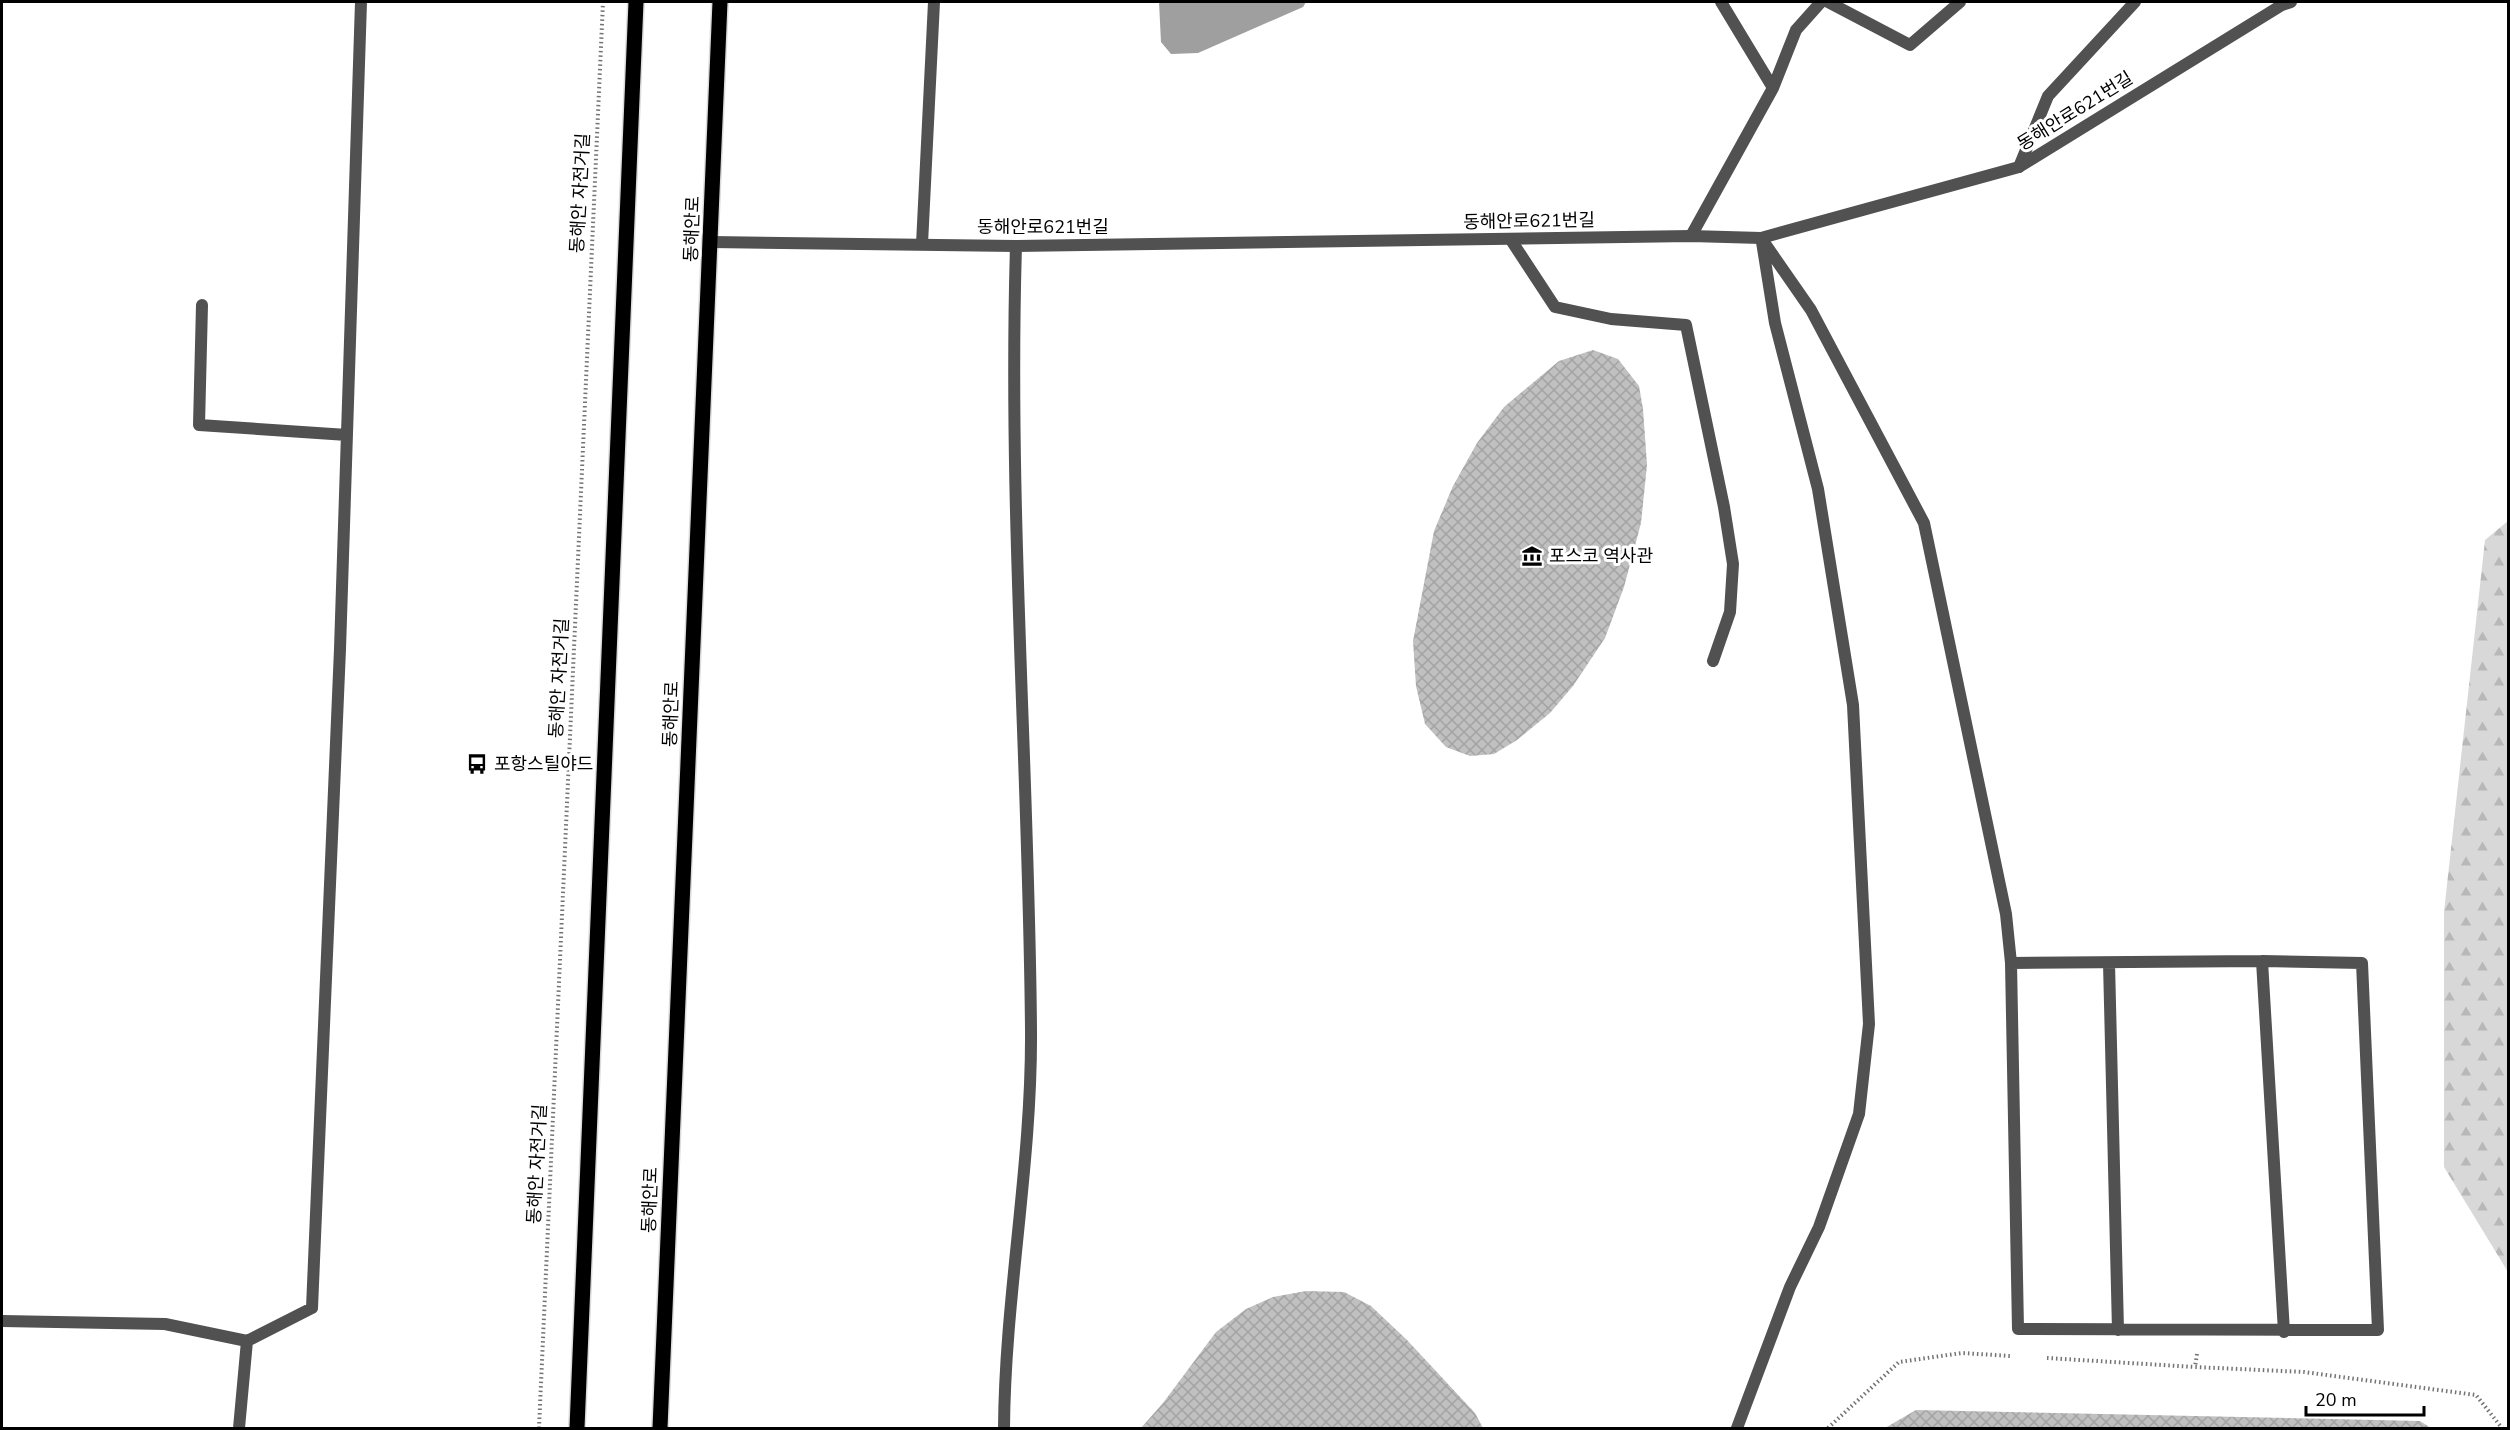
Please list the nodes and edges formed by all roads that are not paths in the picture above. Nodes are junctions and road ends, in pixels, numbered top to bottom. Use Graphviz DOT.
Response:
graph roads {
  1 [pos="361,2"];
  2 [pos="636,2"];
  3 [pos="720,2"];
  4 [pos="934,2"];
  5 [pos="1721,2"];
  6 [pos="1821,2"];
  7 [pos="1828,2"];
  8 [pos="1960,2"];
  9 [pos="2135,2"];
  10 [pos="2291,2"];
  11 [pos="1773,88"];
  12 [pos="2019,166"];
  13 [pos="1691,236"];
  14 [pos="1761,238"];
  15 [pos="1511,240"];
  16 [pos="711,242"];
  17 [pos="922,244"];
  18 [pos="1016,246"];
  19 [pos="202,305"];
  20 [pos="347,435"];
  21 [pos="1713,661"];
  22 [pos="2262,961"];
  23 [pos="2011,963"];
  24 [pos="2109,963"];
  25 [pos="2,1321"];
  26 [pos="2118,1330"];
  27 [pos="2284,1332"];
  28 [pos="247,1341"];
  29 [pos="239,1428"];
  30 [pos="577,1428"];
  31 [pos="660,1428"];
  32 [pos="1004,1428"];
  33 [pos="1737,1428"];
  1 -- 20 [label="street"];
  2 -- 30 [label="main road"];
  3 -- 16 [label="main road, 동해안로"];
  4 -- 17 [label="street"];
  5 -- 11 [label="street"];
  6 -- 11 [label="street"];
  7 -- 8 [label="street"];
  9 -- 12 [label="street"];
  10 -- 12 [label="street, 동해안로621번길"];
  11 -- 13 [label="street"];
  12 -- 14 [label="street, 동해안로621번길"];
  13 -- 14 [label="street, 동해안로621번길"];
  13 -- 15 [label="street, 동해안로621번길"];
  14 -- 23 [label="street"];
  14 -- 33 [label="street"];
  15 -- 18 [label="street, 동해안로621번길"];
  15 -- 21 [label="street"];
  16 -- 17 [label="street, 동해안로621번길"];
  16 -- 31 [label="main road, 동해안로"];
  17 -- 18 [label="street, 동해안로621번길"];
  18 -- 32 [label="street"];
  19 -- 20 [label="street"];
  20 -- 28 [label="street"];
  22 -- 24 [label="street"];
  22 -- 27 [label="street"];
  22 -- 27 [label="street"];
  23 -- 24 [label="street"];
  23 -- 26 [label="street"];
  24 -- 26 [label="street"];
  25 -- 28 [label="street"];
  26 -- 27 [label="street"];
  28 -- 29 [label="street"];
}
